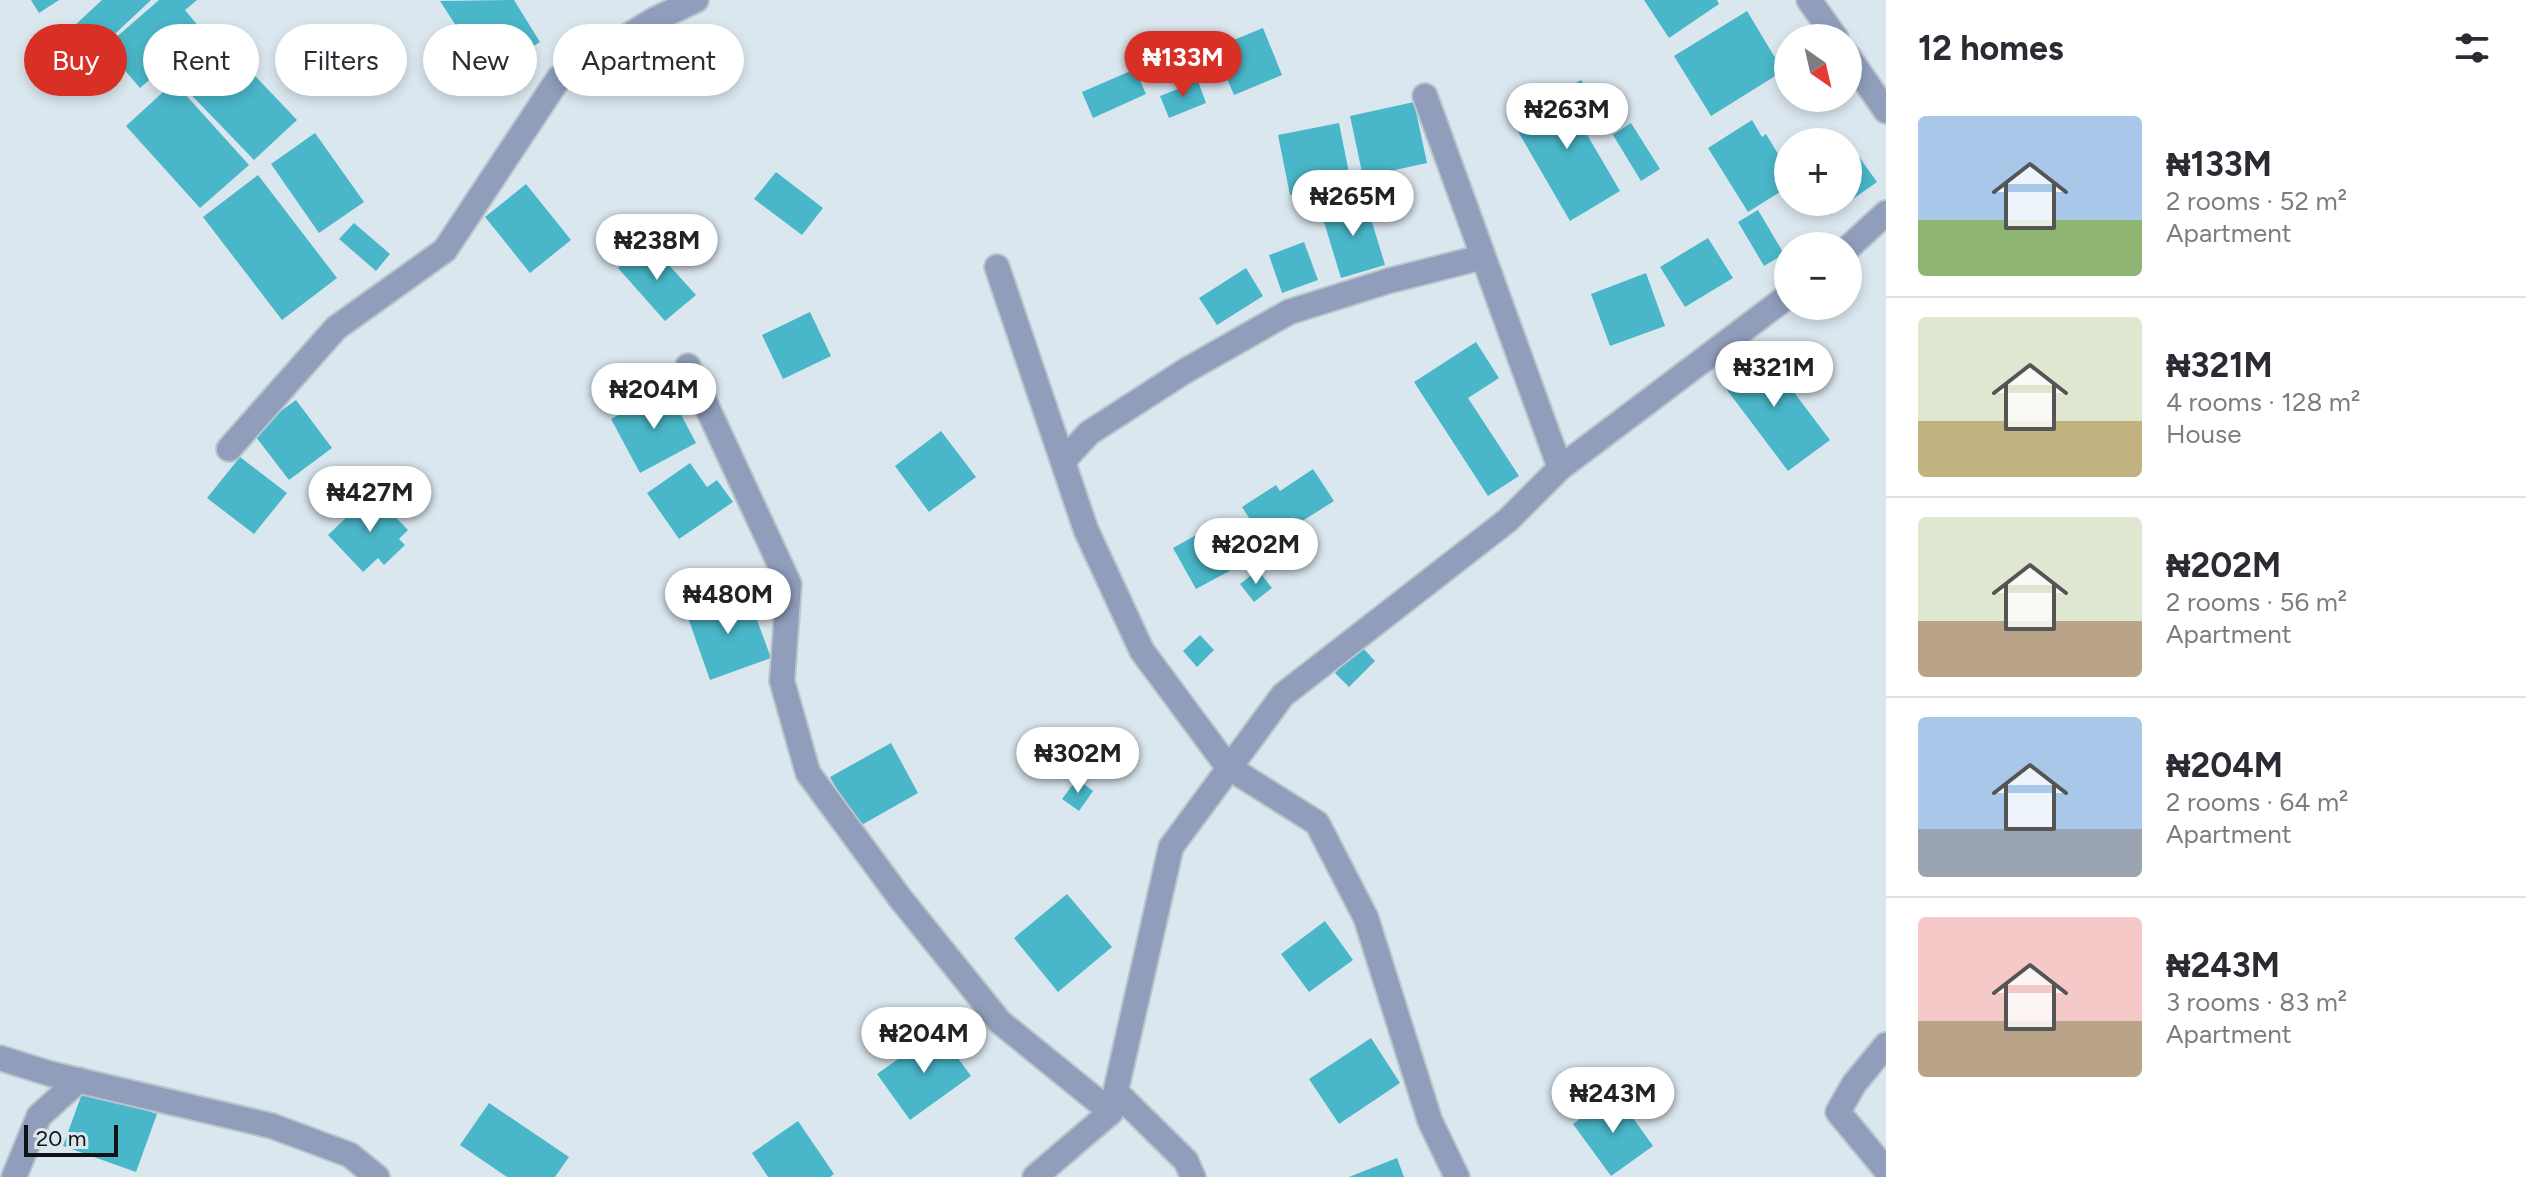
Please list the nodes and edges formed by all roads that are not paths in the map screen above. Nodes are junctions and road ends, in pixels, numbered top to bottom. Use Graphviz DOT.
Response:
graph roads {
  1 [pos="696,0"];
  2 [pos="1809,0"];
  3 [pos="1826,24"];
  4 [pos="1862,76"];
  5 [pos="1425,96"];
  6 [pos="1886,111"];
  7 [pos="1886,213"];
  8 [pos="1862,235"];
  9 [pos="1483,257"];
  10 [pos="997,267"];
  11 [pos="1774,307"];
  12 [pos="688,366"];
  13 [pos="229,449"];
  14 [pos="1063,461"];
  15 [pos="1560,468"];
  16 [pos="1228,767"];
  17 [pos="1886,1045"];
  18 [pos="0,1058"];
  19 [pos="79,1080"];
  20 [pos="1113,1102"];
  21 [pos="1886,1170"];
  22 [pos="14,1177"];
  23 [pos="377,1177"];
  24 [pos="1035,1177"];
  25 [pos="1193,1177"];
  26 [pos="1457,1177"];
  1 -- 13 [label="street"];
  2 -- 3 [label="street"];
  4 -- 6 [label="street"];
  5 -- 9 [label="street"];
  7 -- 8 [label="street"];
  9 -- 14 [label="street"];
  9 -- 15 [label="street"];
  10 -- 14 [label="street"];
  11 -- 15 [label="street"];
  12 -- 20 [label="street"];
  14 -- 16 [label="street"];
  15 -- 16 [label="street"];
  16 -- 20 [label="street"];
  16 -- 26 [label="street"];
  17 -- 21 [label="street"];
  18 -- 19 [label="street"];
  19 -- 22 [label="street"];
  19 -- 23 [label="street"];
  20 -- 24 [label="street"];
  20 -- 25 [label="street"];
}
